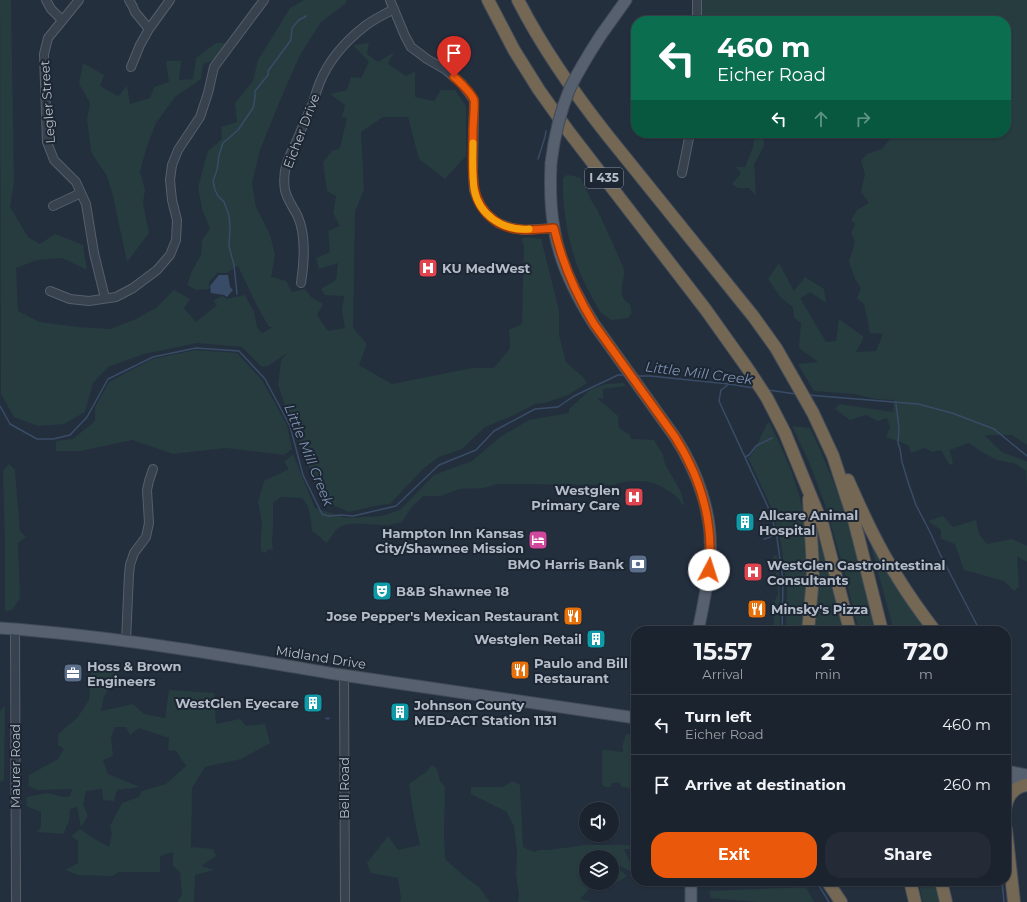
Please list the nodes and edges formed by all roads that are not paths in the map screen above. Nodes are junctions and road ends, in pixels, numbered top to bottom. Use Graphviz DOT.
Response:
graph roads {
  1 [pos="46,0"];
  2 [pos="79,0"];
  3 [pos="129,0"];
  4 [pos="170,0"];
  5 [pos="264,0"];
  6 [pos="390,0"];
  7 [pos="488,0"];
  8 [pos="518,0"];
  9 [pos="626,0"];
  10 [pos="697,0"];
  11 [pos="394,9"];
  12 [pos="697,16"];
  13 [pos="62,20"];
  14 [pos="149,29"];
  15 [pos="131,67"];
  16 [pos="689,138"];
  17 [pos="682,173"];
  18 [pos="81,192"];
  19 [pos="53,206"];
  20 [pos="554,228"];
  21 [pos="301,283"];
  22 [pos="50,291"];
  23 [pos="105,298"];
  24 [pos="833,456"];
  25 [pos="153,469"];
  26 [pos="808,487"];
  27 [pos="699,626"];
  28 [pos="808,626"];
  29 [pos="849,626"];
  30 [pos="881,626"];
  31 [pos="931,626"];
  32 [pos="0,628"];
  33 [pos="15,629"];
  34 [pos="126,641"];
  35 [pos="344,675"];
  36 [pos="631,717"];
  37 [pos="1011,772"];
  38 [pos="1027,775"];
  39 [pos="1011,782"];
  40 [pos="1027,784"];
  41 [pos="1011,794"];
  42 [pos="1011,875"];
  43 [pos="691,886"];
  44 [pos="830,886"];
  45 [pos="911,886"];
  46 [pos="942,886"];
  47 [pos="16,902"];
  48 [pos="345,902"];
  49 [pos="691,902"];
  50 [pos="841,902"];
  51 [pos="915,902"];
  52 [pos="946,902"];
  53 [pos="1014,902"];
  1 -- 13 [label="street"];
  2 -- 13 [label="street, Legler Street"];
  3 -- 14 [label="street"];
  4 -- 14 [label="street"];
  5 -- 23 [label="street"];
  6 -- 11 [label="street"];
  7 -- 26 [label="highway, I 435"];
  8 -- 24 [label="highway, I 435"];
  9 -- 20 [label="main road, bridge"];
  10 -- 12 [label="street"];
  11 -- 20 [label="street"];
  11 -- 21 [label="street, Eicher Drive"];
  13 -- 18 [label="street, Legler Street"];
  14 -- 15 [label="street"];
  16 -- 17 [label="street"];
  18 -- 19 [label="street"];
  18 -- 23 [label="street, Legler Street"];
  20 -- 27 [label="main road"];
  22 -- 23 [label="street"];
  24 -- 30 [label="highway, I 435"];
  24 -- 31 [label="highway"];
  25 -- 34 [label="street"];
  26 -- 28 [label="highway"];
  26 -- 29 [label="highway, I 435"];
  32 -- 33 [label="main road, Midland Drive"];
  33 -- 34 [label="main road, Midland Drive"];
  33 -- 47 [label="street, Maurer Road"];
  34 -- 35 [label="main road, Midland Drive"];
  35 -- 36 [label="main road, Midland Drive"];
  35 -- 48 [label="street, Bell Road"];
  37 -- 38 [label="main road"];
  39 -- 40 [label="main road"];
  40 -- 41 [label="highway"];
  42 -- 53 [label="highway"];
  43 -- 49 [label="main road"];
  44 -- 50 [label="highway"];
  45 -- 51 [label="highway"];
  46 -- 52 [label="highway"];
}
